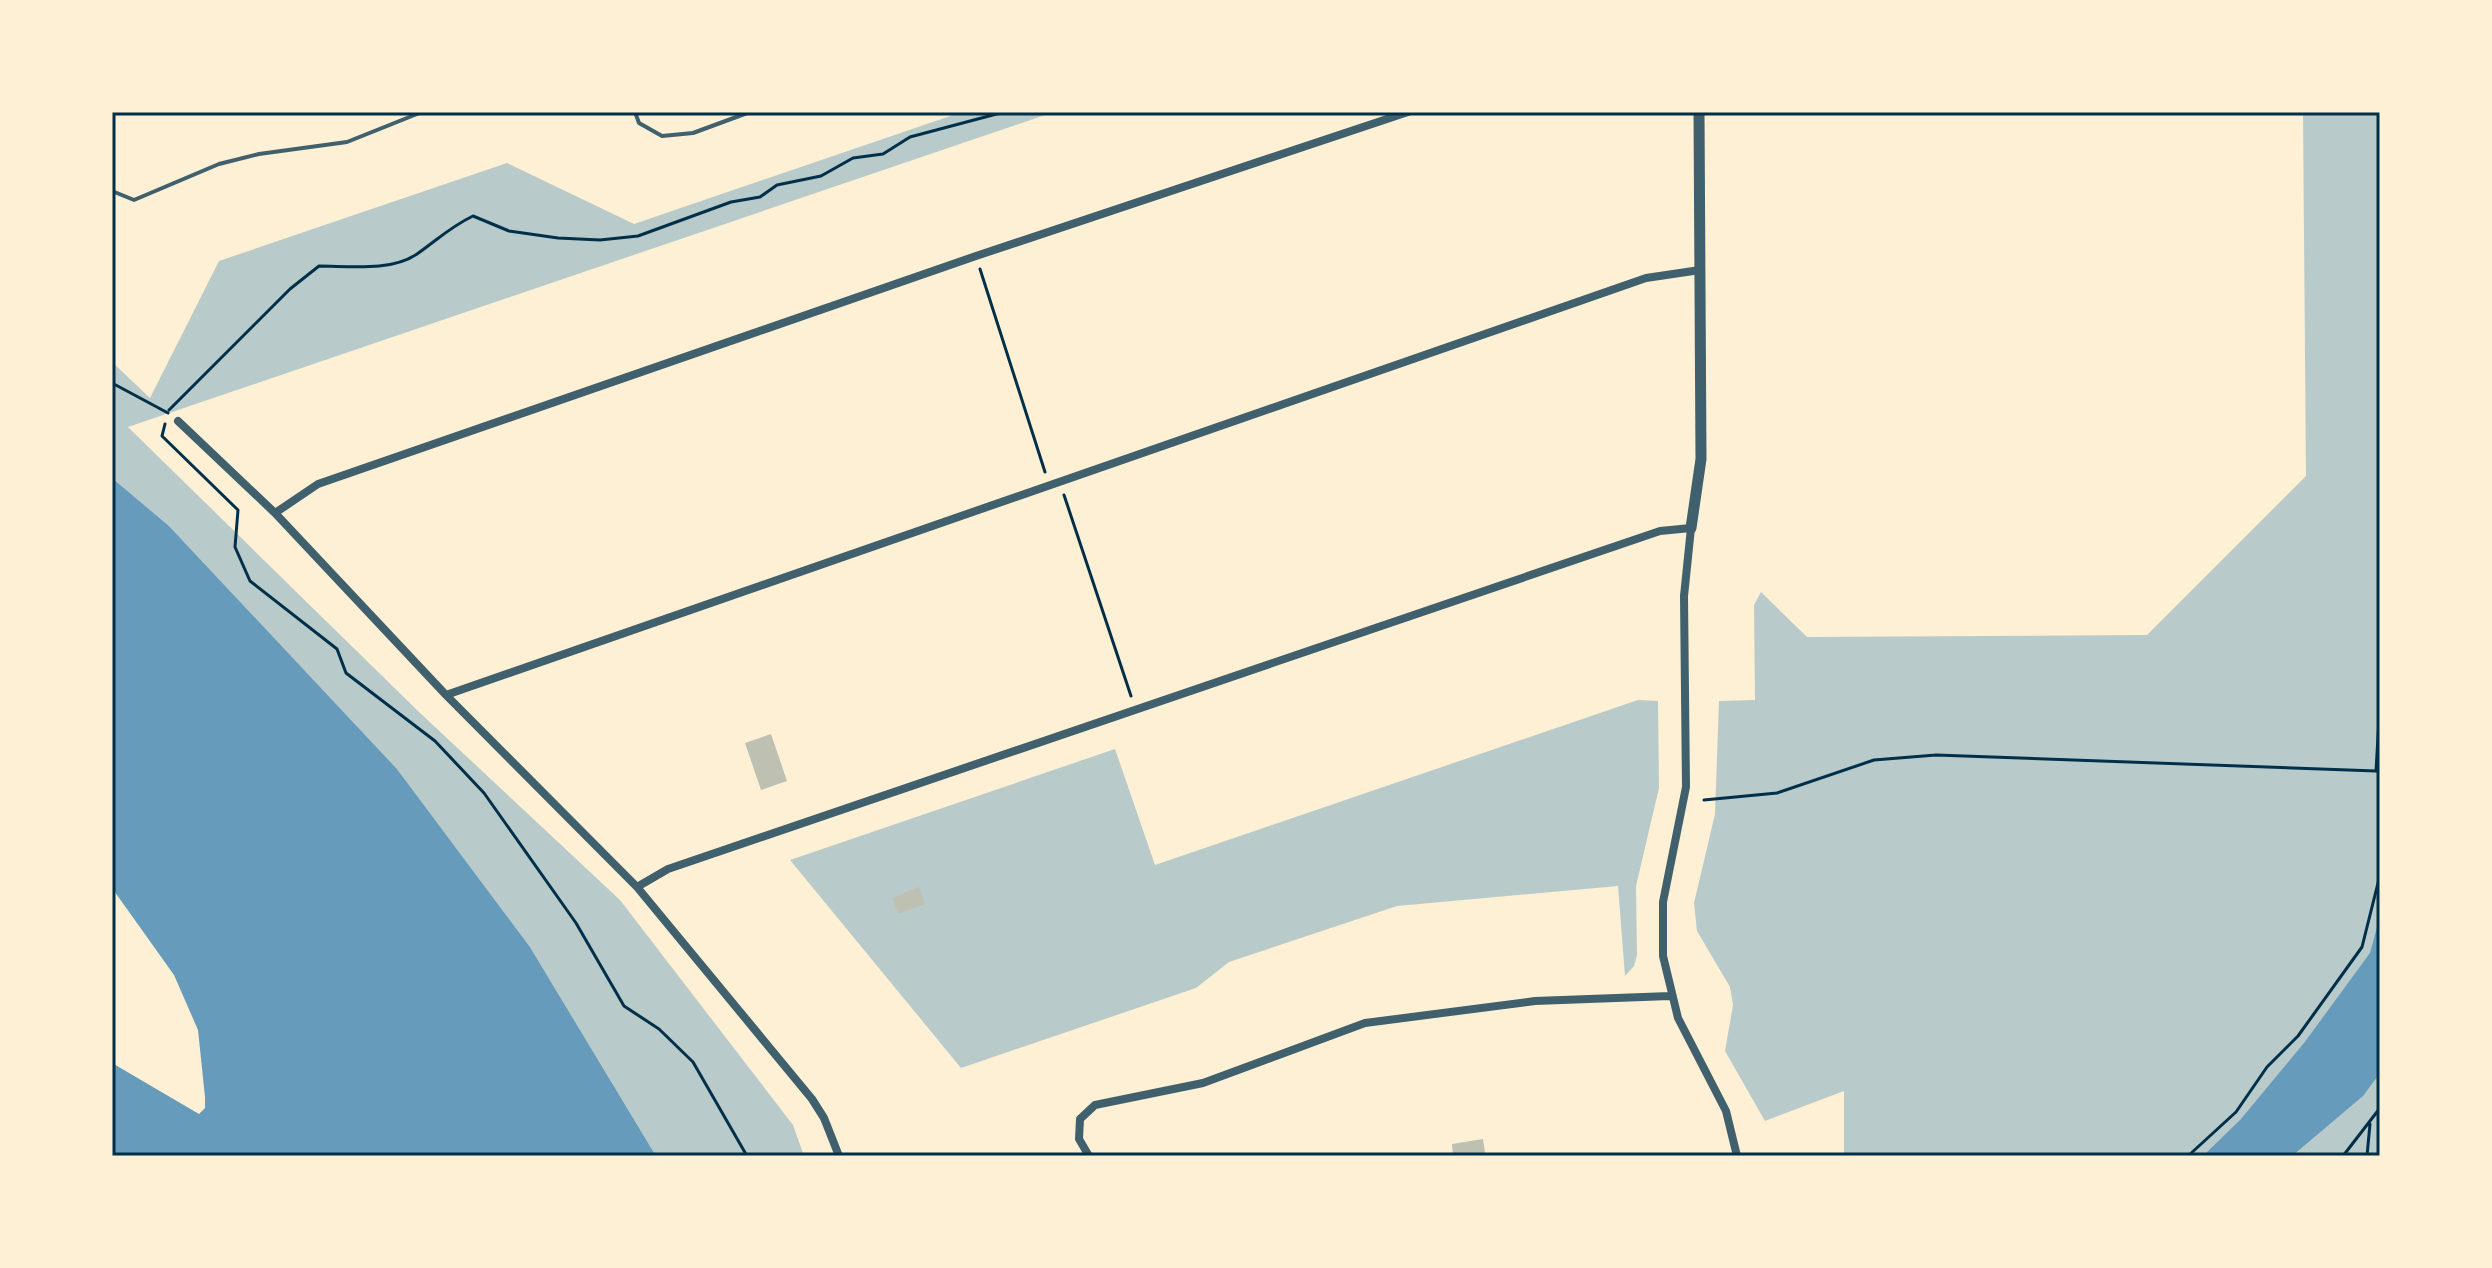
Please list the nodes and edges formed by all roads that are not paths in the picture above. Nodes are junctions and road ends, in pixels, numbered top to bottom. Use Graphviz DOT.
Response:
graph roads {
  1 [pos="422,112"];
  2 [pos="635,112"];
  3 [pos="750,112"];
  4 [pos="1408,112"];
  5 [pos="1699,112"];
  6 [pos="112,191"];
  7 [pos="1700,270"];
  8 [pos="178,421"];
  9 [pos="275,513"];
  10 [pos="1691,528"];
  11 [pos="446,695"];
  12 [pos="637,887"];
  13 [pos="1670,996"];
  14 [pos="839,1156"];
  15 [pos="1089,1156"];
  16 [pos="1737,1156"];
  1 -- 6 [label="lane"];
  2 -- 3 [label="lane"];
  4 -- 9 [label="street"];
  5 -- 7 [label="street"];
  7 -- 10 [label="street"];
  7 -- 11 [label="street"];
  8 -- 9 [label="street"];
  9 -- 11 [label="street"];
  10 -- 12 [label="street"];
  10 -- 13 [label="street"];
  11 -- 12 [label="street"];
  12 -- 14 [label="street"];
  13 -- 15 [label="street"];
  13 -- 16 [label="street"];
}
